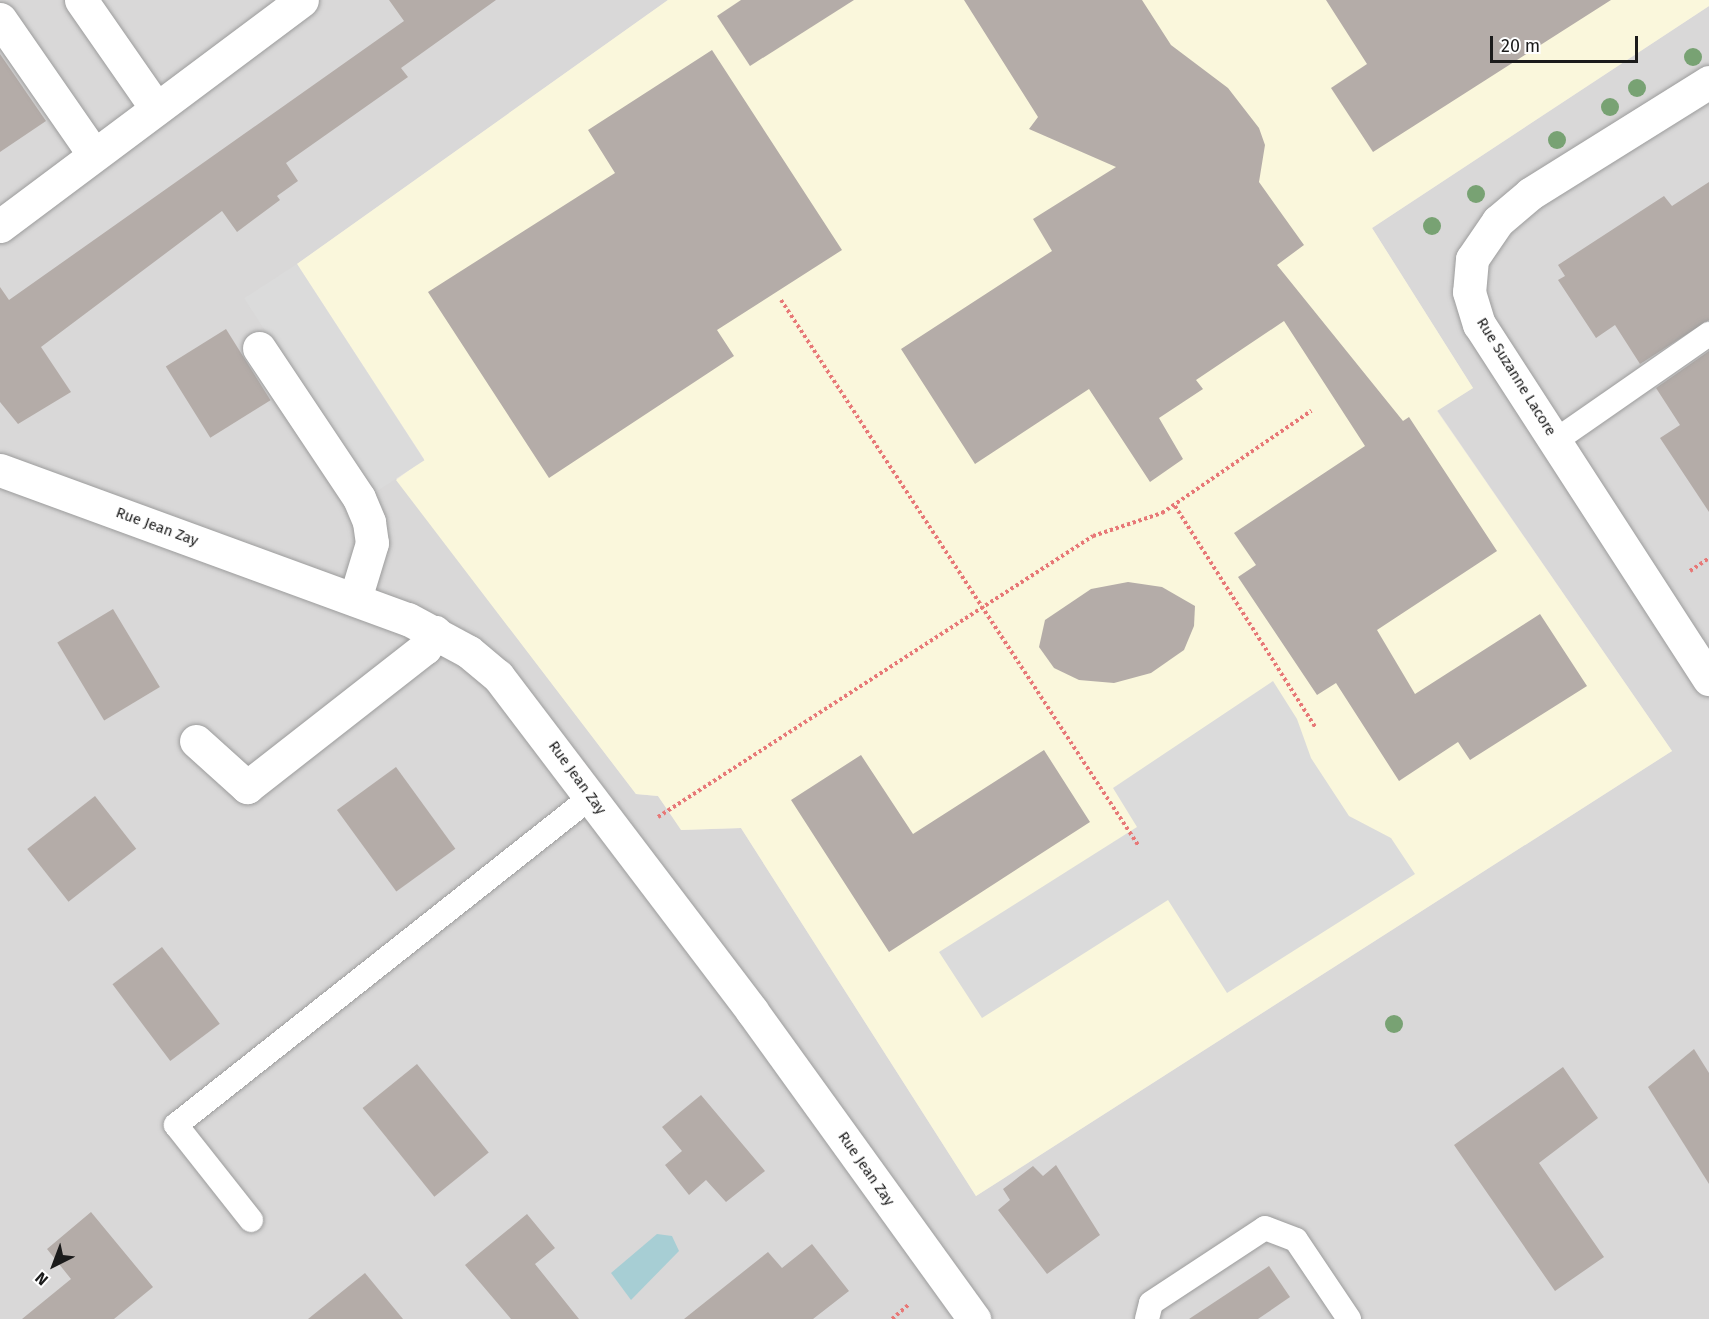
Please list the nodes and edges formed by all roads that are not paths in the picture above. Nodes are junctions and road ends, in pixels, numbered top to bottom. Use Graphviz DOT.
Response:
graph roads {
  1 [pos="81,0"];
  2 [pos="302,0"];
  3 [pos="0,19"];
  4 [pos="1709,82"];
  5 [pos="156,108"];
  6 [pos="94,155"];
  7 [pos="0,226"];
  8 [pos="1709,334"];
  9 [pos="259,348"];
  10 [pos="1555,441"];
  11 [pos="0,470"];
  12 [pos="355,599"];
  13 [pos="435,632"];
  14 [pos="1709,679"];
  15 [pos="195,741"];
  16 [pos="591,797"];
  17 [pos="251,1221"];
  18 [pos="974,1319"];
  19 [pos="1147,1319"];
  20 [pos="1349,1319"];
  1 -- 5 [label="street"];
  2 -- 5 [label="street"];
  3 -- 6 [label="street"];
  4 -- 10 [label="street, Rue Suzanne Lacore"];
  5 -- 6 [label="street"];
  6 -- 7 [label="street"];
  8 -- 10 [label="lane"];
  9 -- 12 [label="street"];
  10 -- 14 [label="street, Rue Suzanne Lacore"];
  11 -- 12 [label="street, Rue Jean Zay"];
  12 -- 13 [label="street, Rue Jean Zay"];
  13 -- 15 [label="street"];
  13 -- 16 [label="street, Rue Jean Zay"];
  16 -- 17 [label="lane"];
  16 -- 18 [label="street, Rue Jean Zay"];
  19 -- 20 [label="lane"];
}
